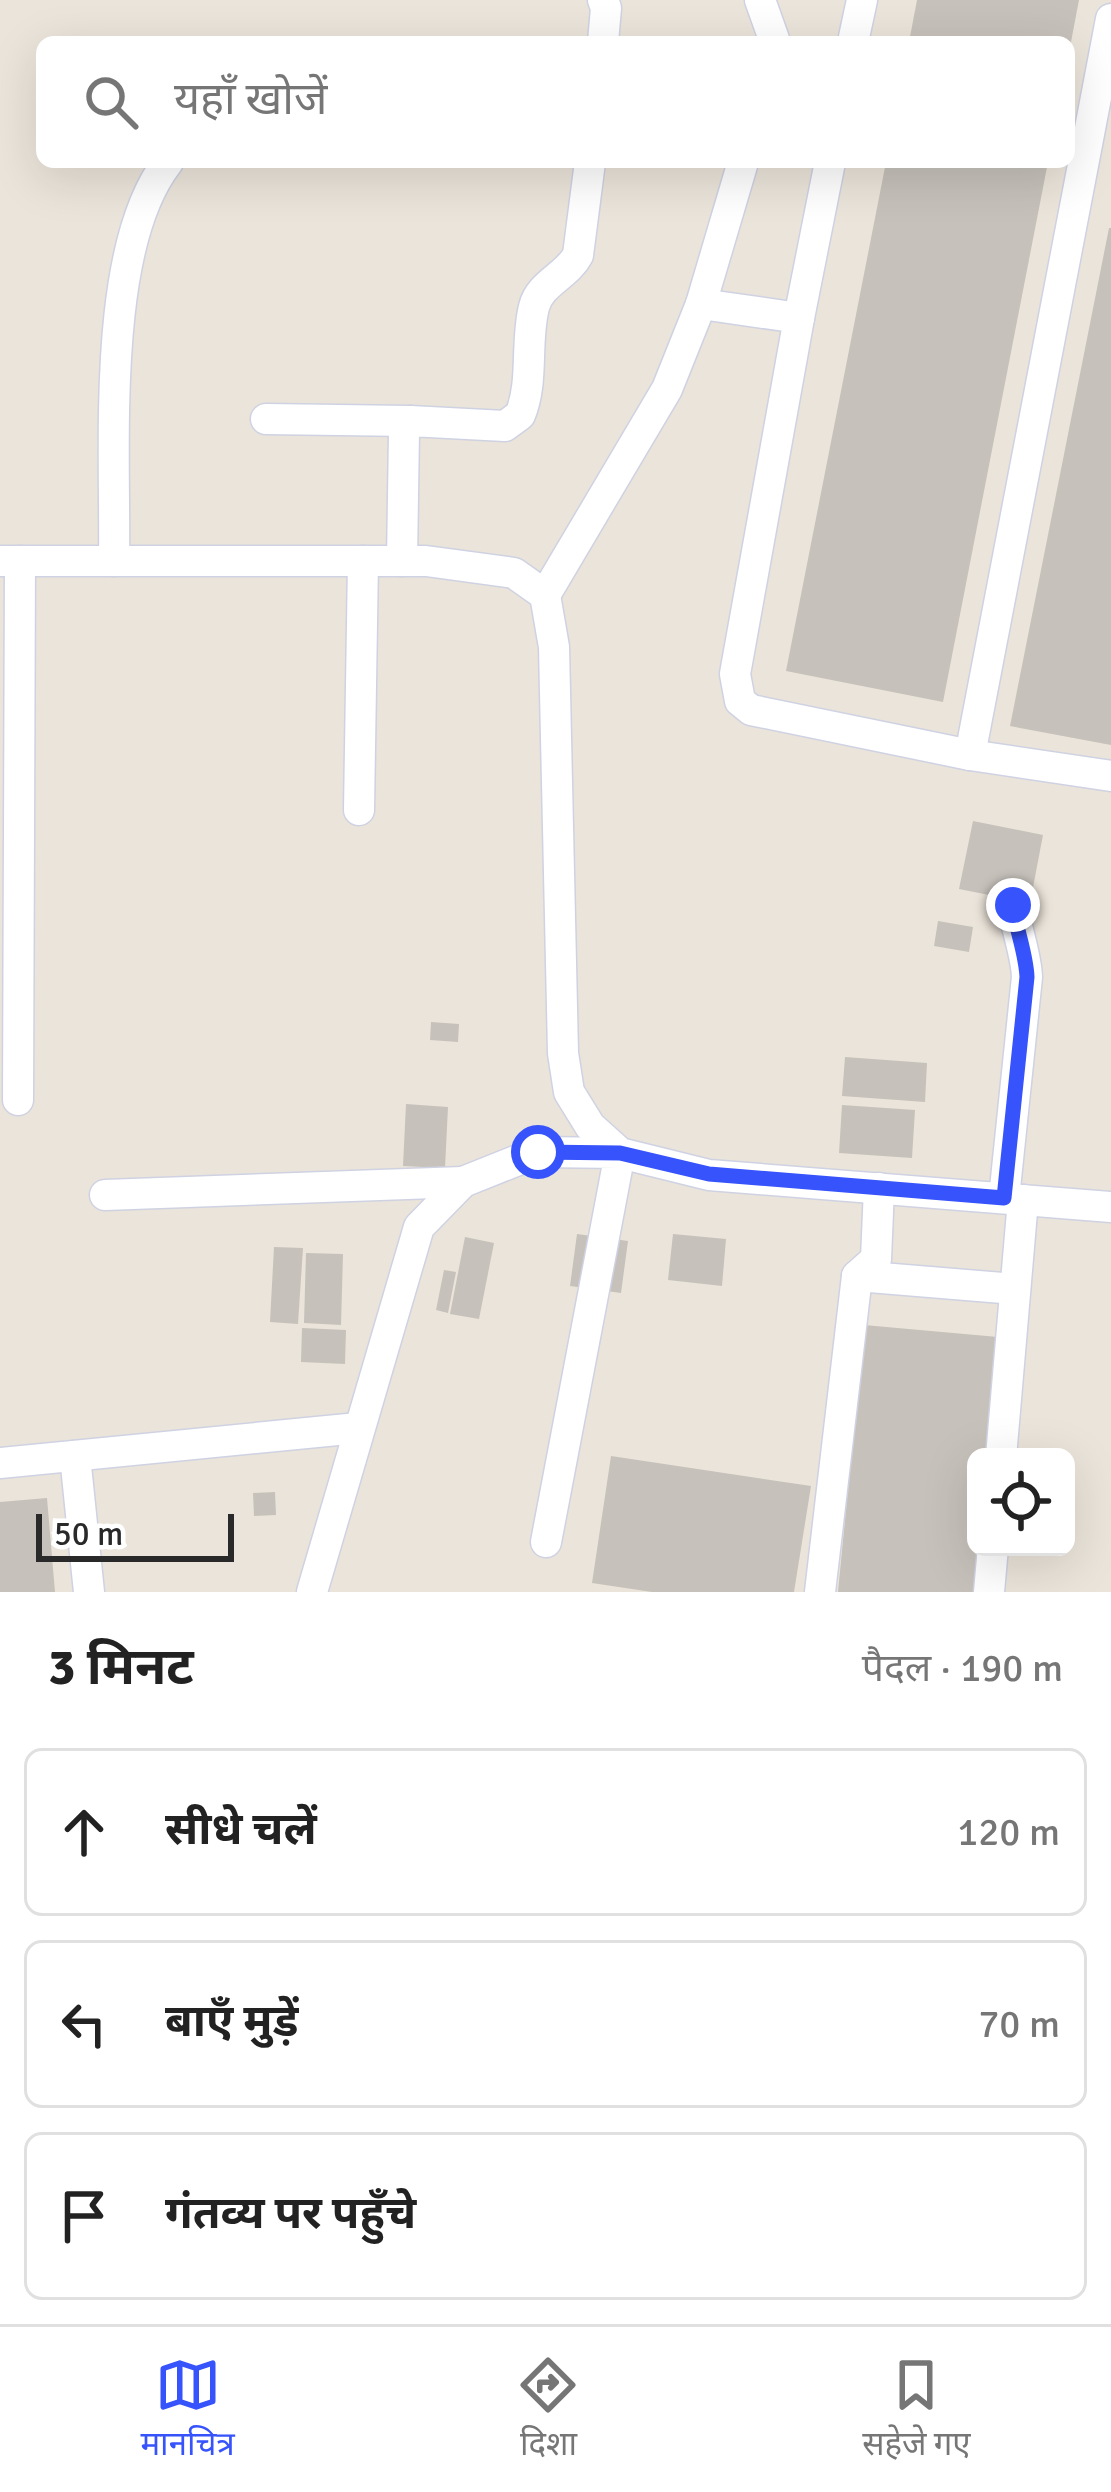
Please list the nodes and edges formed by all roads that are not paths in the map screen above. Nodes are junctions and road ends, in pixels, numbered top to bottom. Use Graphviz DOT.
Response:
graph roads {
  1 [pos="602,0"];
  2 [pos="760,0"];
  3 [pos="862,0"];
  4 [pos="1111,19"];
  5 [pos="604,36"];
  6 [pos="773,36"];
  7 [pos="855,36"];
  8 [pos="164,168"];
  9 [pos="589,168"];
  10 [pos="741,168"];
  11 [pos="829,168"];
  12 [pos="701,304"];
  13 [pos="800,318"];
  14 [pos="266,419"];
  15 [pos="410,421"];
  16 [pos="10,561"];
  17 [pos="113,561"];
  18 [pos="363,561"];
  19 [pos="402,561"];
  20 [pos="545,595"];
  21 [pos="970,755"];
  22 [pos="1111,776"];
  23 [pos="359,809"];
  24 [pos="1013,905"];
  25 [pos="8,1034"];
  26 [pos="17,1100"];
  27 [pos="620,1153"];
  28 [pos="463,1182"];
  29 [pos="880,1188"];
  30 [pos="105,1195"];
  31 [pos="1013,1199"];
  32 [pos="1111,1207"];
  33 [pos="857,1276"];
  34 [pos="1016,1288"];
  35 [pos="358,1428"];
  36 [pos="1002,1448"];
  37 [pos="75,1456"];
  38 [pos="0,1463"];
  39 [pos="545,1542"];
  40 [pos="992,1556"];
  41 [pos="89,1592"];
  42 [pos="312,1592"];
  43 [pos="820,1592"];
  44 [pos="989,1592"];
  1 -- 5 [label="street"];
  2 -- 6 [label="street"];
  3 -- 7 [label="street"];
  4 -- 21 [label="street"];
  8 -- 17 [label="street"];
  9 -- 15 [label="street"];
  10 -- 12 [label="street"];
  11 -- 13 [label="street"];
  12 -- 13 [label="street"];
  12 -- 20 [label="street"];
  13 -- 21 [label="street"];
  14 -- 15 [label="street"];
  15 -- 19 [label="street"];
  16 -- 17 [label="street"];
  16 -- 25 [label="street"];
  17 -- 18 [label="street"];
  18 -- 19 [label="street"];
  18 -- 23 [label="street"];
  19 -- 20 [label="street"];
  20 -- 27 [label="street"];
  21 -- 22 [label="street"];
  24 -- 31 [label="street"];
  25 -- 26 [label="street"];
  27 -- 28 [label="street"];
  27 -- 29 [label="street"];
  27 -- 39 [label="street"];
  28 -- 30 [label="street"];
  28 -- 35 [label="street"];
  29 -- 31 [label="street"];
  29 -- 33 [label="street"];
  31 -- 32 [label="street"];
  31 -- 34 [label="street"];
  33 -- 34 [label="street"];
  33 -- 43 [label="street"];
  34 -- 36 [label="street"];
  35 -- 37 [label="street"];
  35 -- 42 [label="street"];
  37 -- 38 [label="street"];
  37 -- 41 [label="street"];
  40 -- 44 [label="street"];
}
